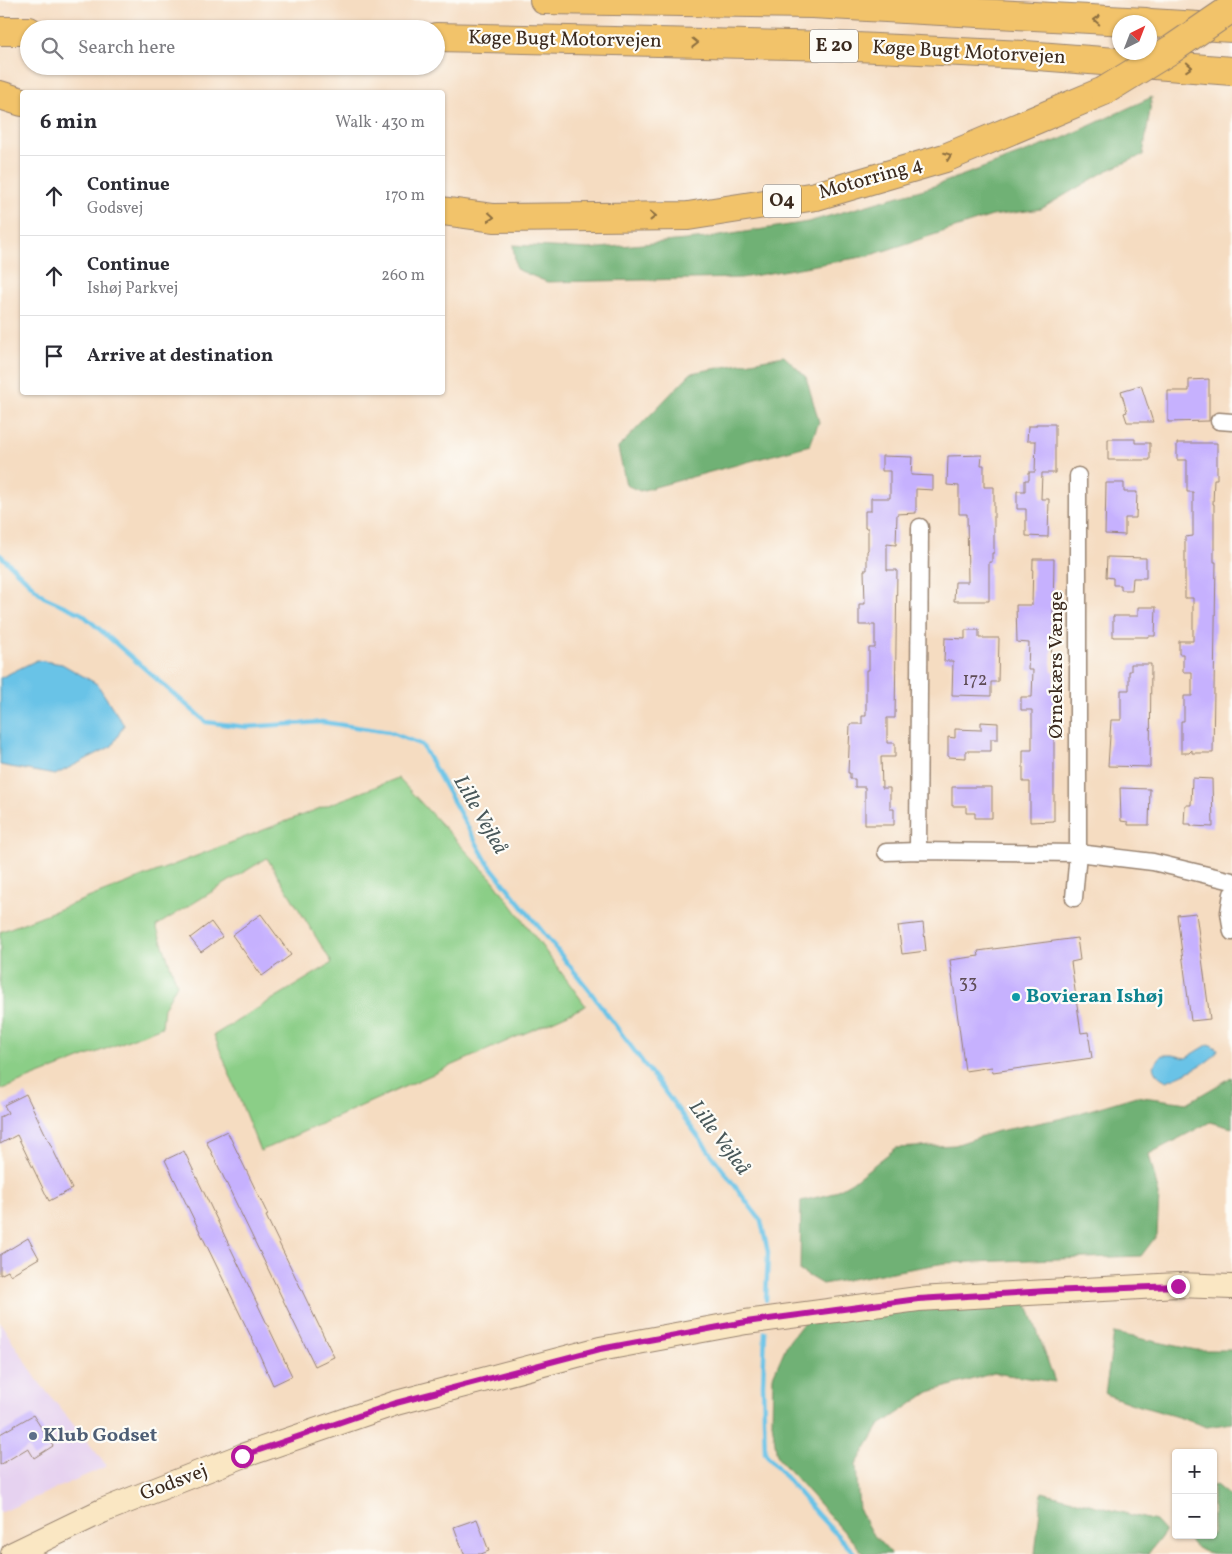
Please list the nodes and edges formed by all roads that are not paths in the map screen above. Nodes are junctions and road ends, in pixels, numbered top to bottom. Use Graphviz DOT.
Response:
graph roads {
  1 [pos="544,0"];
  2 [pos="1232,8"];
  3 [pos="1112,20"];
  4 [pos="1157,23"];
  5 [pos="1232,28"];
  6 [pos="0,31"];
  7 [pos="20,32"];
  8 [pos="445,37"];
  9 [pos="1232,71"];
  10 [pos="0,95"];
  11 [pos="20,101"];
  12 [pos="445,211"];
  13 [pos="1078,476"];
  14 [pos="920,527"];
  15 [pos="918,851"];
  16 [pos="886,852"];
  17 [pos="1078,854"];
  18 [pos="1232,881"];
  19 [pos="1232,894"];
  20 [pos="1074,898"];
  21 [pos="1232,932"];
  22 [pos="1232,1287"];
  23 [pos="13,1554"];
  3 -- 1 [label="highway, Køge Bugt Motorvejen / E 20, one-way"];
  12 -- 2 [label="highway, Motorring 4 / O4, one-way, bridge"];
  4 -- 5 [label="highway"];
  6 -- 7 [label="highway"];
  8 -- 9 [label="highway, Køge Bugt Motorvejen / E 20, one-way"];
  10 -- 11 [label="highway"];
  13 -- 17 [label="street, Ørnekærs Vænge"];
  14 -- 15 [label="street"];
  15 -- 16 [label="street"];
  15 -- 17 [label="street"];
  17 -- 18 [label="street"];
  17 -- 20 [label="street, Ørnekærs Vænge"];
  19 -- 21 [label="street"];
  22 -- 23 [label="street, Godsvej"];
}
